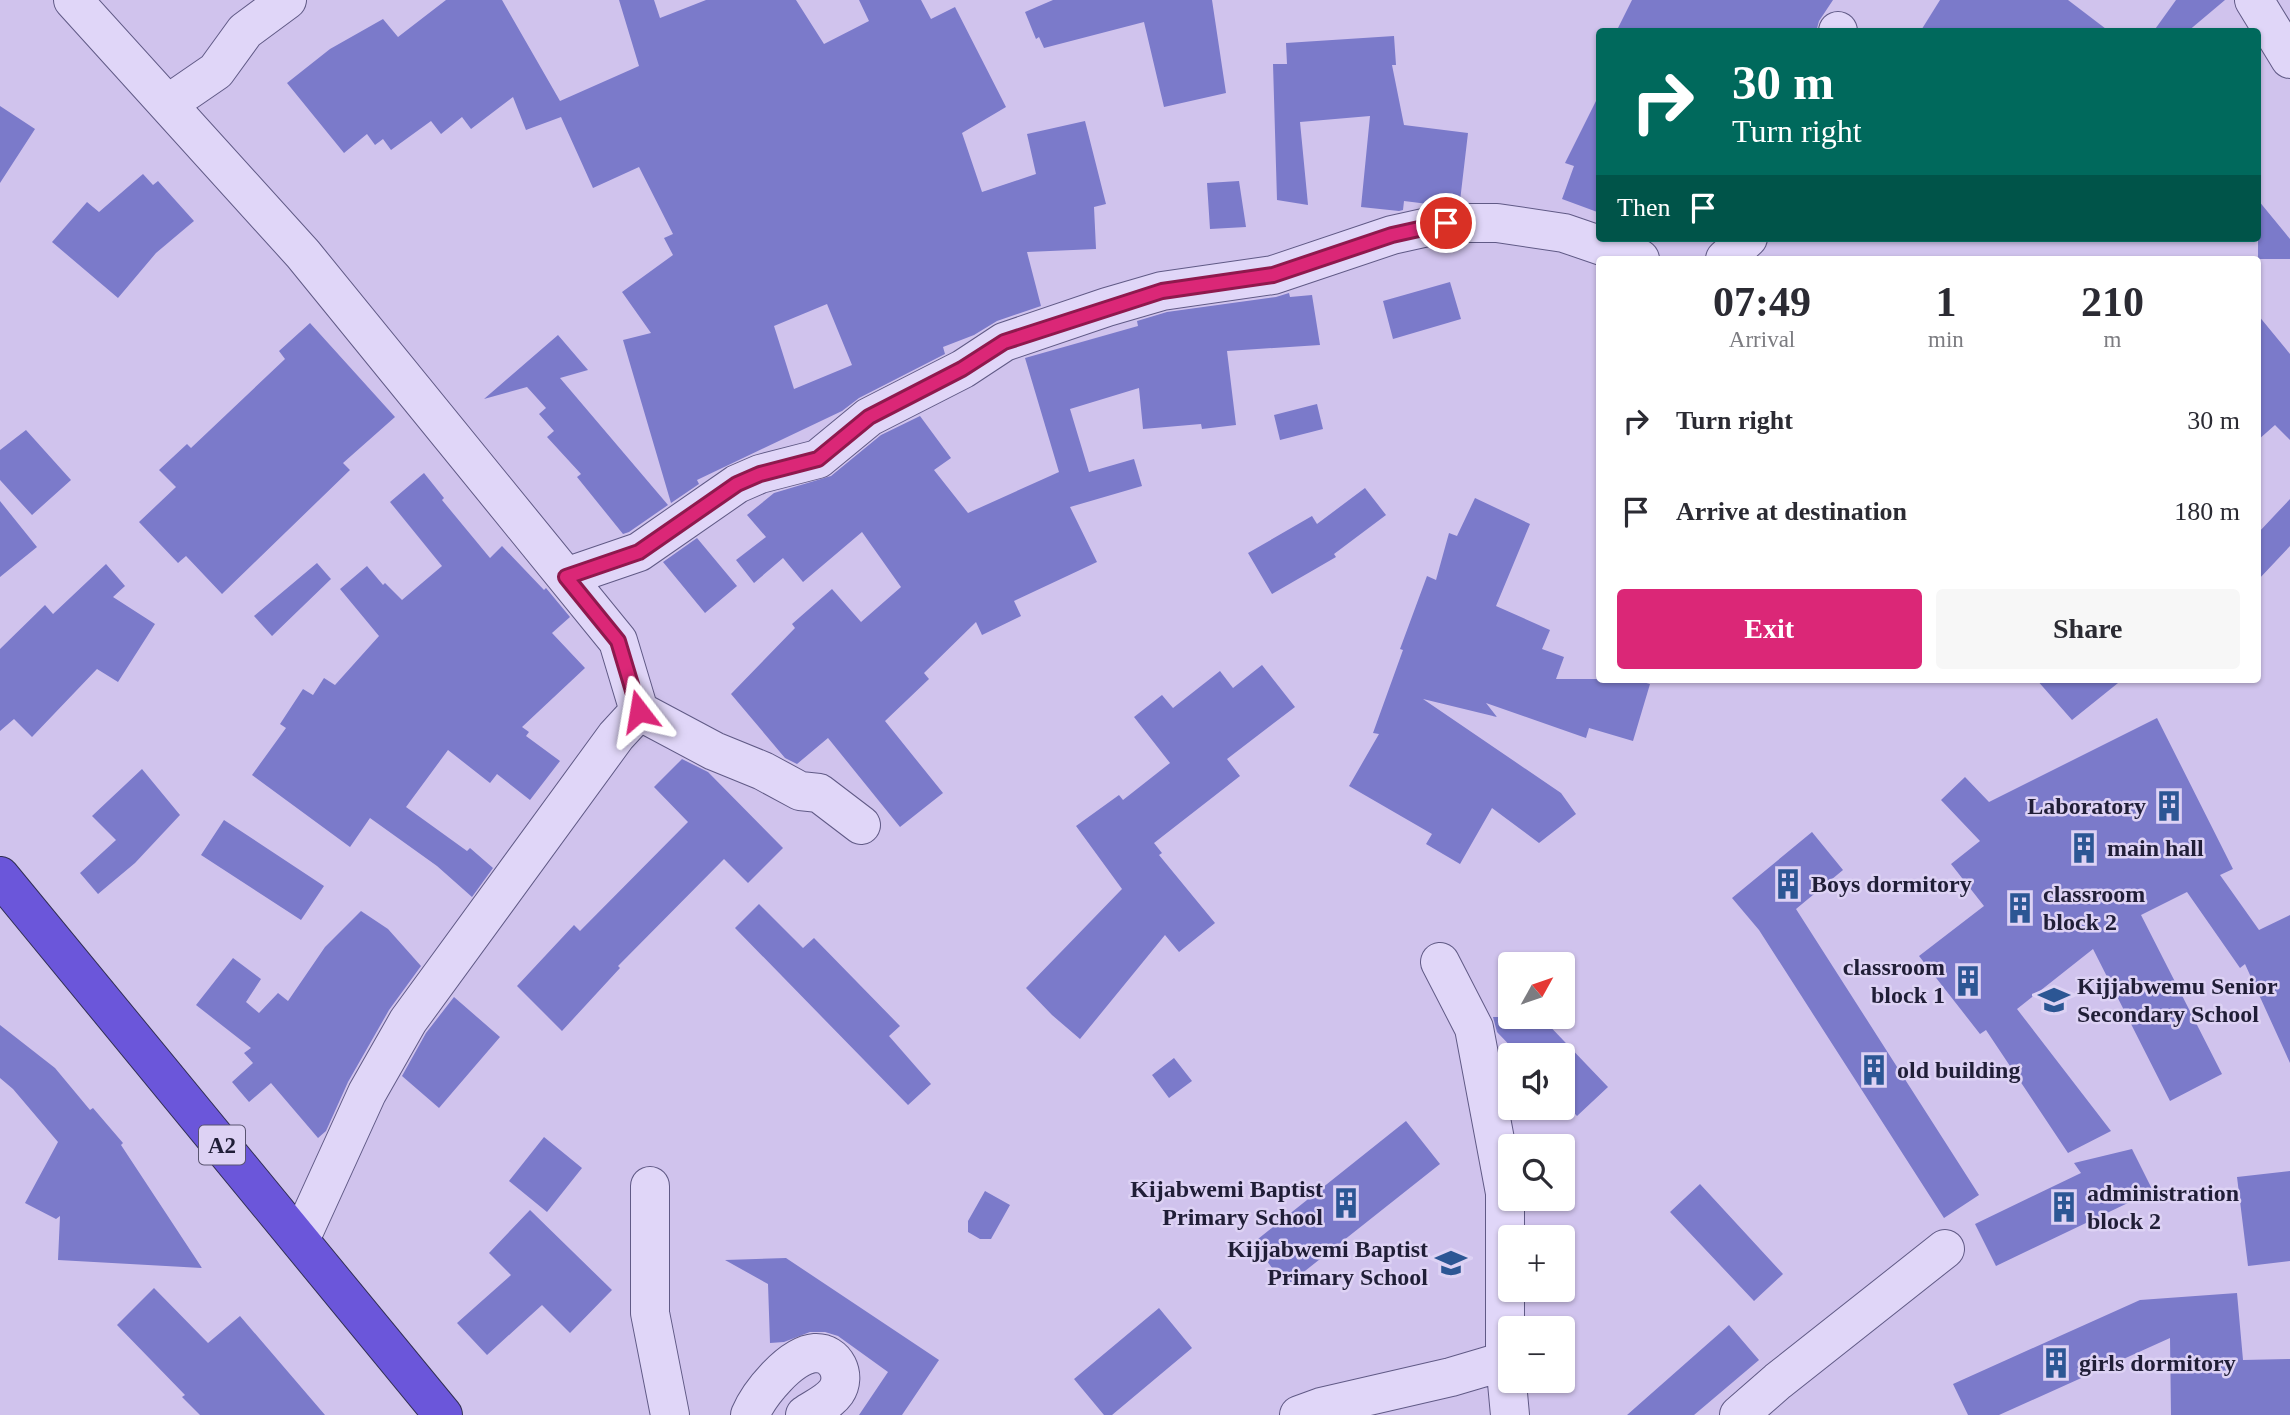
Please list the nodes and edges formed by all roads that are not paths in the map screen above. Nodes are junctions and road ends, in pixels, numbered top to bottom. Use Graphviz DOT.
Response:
graph roads {
  1 [pos="73,0"];
  2 [pos="287,0"];
  3 [pos="2254,0"];
  4 [pos="2290,59"];
  5 [pos="168,104"];
  6 [pos="1744,242"];
  7 [pos="1631,256"];
  8 [pos="1728,256"];
  9 [pos="566,577"];
  10 [pos="639,711"];
  11 [pos="861,825"];
  12 [pos="0,876"];
  13 [pos="1440,962"];
  14 [pos="650,1186"];
  15 [pos="300,1240"];
  16 [pos="1945,1249"];
  17 [pos="1505,1316"];
  18 [pos="1498,1363"];
  19 [pos="1508,1393"];
  20 [pos="443,1415"];
  21 [pos="670,1415"];
  22 [pos="750,1415"];
  23 [pos="805,1415"];
  24 [pos="1299,1415"];
  25 [pos="1510,1415"];
  26 [pos="1739,1415"];
  1 -- 5 [label="street"];
  2 -- 5 [label="street"];
  3 -- 4 [label="street"];
  5 -- 9 [label="street"];
  6 -- 8 [label="street"];
  7 -- 9 [label="street"];
  9 -- 10 [label="street"];
  10 -- 11 [label="street"];
  10 -- 15 [label="street"];
  12 -- 15 [label="highway, A2"];
  13 -- 17 [label="street"];
  14 -- 21 [label="street"];
  15 -- 20 [label="highway, A2"];
  16 -- 26 [label="street"];
  18 -- 24 [label="street"];
  19 -- 25 [label="street"];
  22 -- 23 [label="street"];
}
